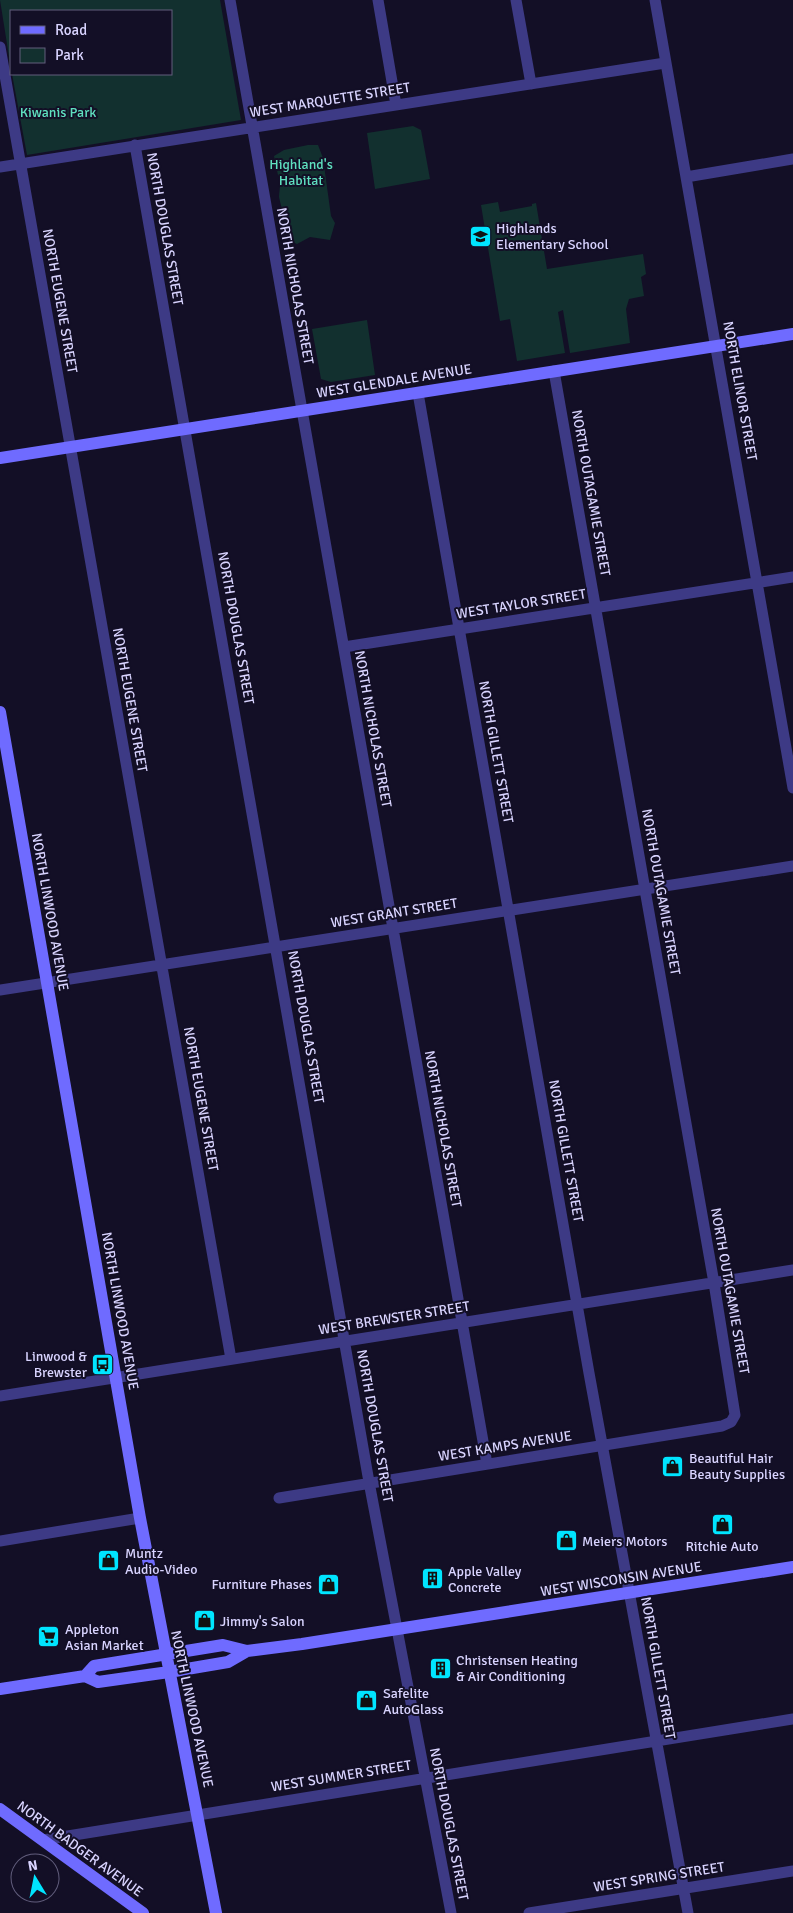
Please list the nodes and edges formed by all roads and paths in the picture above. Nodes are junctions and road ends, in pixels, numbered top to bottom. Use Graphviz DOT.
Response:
graph roads {
  1 [pos="230,0"];
  2 [pos="378,0"];
  3 [pos="516,0"];
  4 [pos="654,0"];
  5 [pos="0,46"];
  6 [pos="665,63"];
  7 [pos="530,84"];
  8 [pos="396,105"];
  9 [pos="252,127"];
  10 [pos="135,146"];
  11 [pos="793,159"];
  12 [pos="21,164"];
  13 [pos="0,167"];
  14 [pos="686,177"];
  15 [pos="793,334"];
  16 [pos="717,346"];
  17 [pos="554,372"];
  18 [pos="418,393"];
  19 [pos="301,411"];
  20 [pos="185,429"];
  21 [pos="71,447"];
  22 [pos="0,458"];
  23 [pos="793,577"];
  24 [pos="757,583"];
  25 [pos="596,607"];
  26 [pos="460,628"];
  27 [pos="344,647"];
  28 [pos="0,712"];
  29 [pos="793,788"];
  30 [pos="793,866"];
  31 [pos="645,889"];
  32 [pos="509,910"];
  33 [pos="393,929"];
  34 [pos="277,946"];
  35 [pos="162,965"];
  36 [pos="47,983"];
  37 [pos="0,990"];
  38 [pos="793,1270"];
  39 [pos="714,1283"];
  40 [pos="577,1304"];
  41 [pos="461,1323"];
  42 [pos="345,1340"];
  43 [pos="232,1358"];
  44 [pos="116,1377"];
  45 [pos="0,1394"];
  46 [pos="734,1418"];
  47 [pos="602,1446"];
  48 [pos="487,1464"];
  49 [pos="369,1482"];
  50 [pos="278,1498"];
  51 [pos="140,1518"];
  52 [pos="0,1541"];
  53 [pos="793,1567"];
  54 [pos="629,1593"];
  55 [pos="398,1630"];
  56 [pos="247,1651"];
  57 [pos="165,1654"];
  58 [pos="169,1672"];
  59 [pos="86,1676"];
  60 [pos="0,1689"];
  61 [pos="793,1719"];
  62 [pos="656,1741"];
  63 [pos="425,1778"];
  64 [pos="0,1809"];
  65 [pos="198,1813"];
  66 [pos="43,1840"];
  67 [pos="793,1871"];
  68 [pos="684,1888"];
  69 [pos="142,1913"];
  70 [pos="216,1913"];
  71 [pos="451,1913"];
  72 [pos="529,1913"];
  73 [pos="688,1913"];
  1 -- 9 [label="street, NORTH NICHOLAS STREET"];
  2 -- 8 [label="street"];
  3 -- 7 [label="street"];
  4 -- 6 [label="street, NORTH ELINOR STREET"];
  5 -- 12 [label="street, NORTH EUGENE STREET"];
  6 -- 7 [label="street, WEST MARQUETTE STREET"];
  6 -- 14 [label="street, NORTH ELINOR STREET"];
  7 -- 8 [label="street, WEST MARQUETTE STREET"];
  8 -- 9 [label="street, WEST MARQUETTE STREET"];
  9 -- 10 [label="street, WEST MARQUETTE STREET"];
  9 -- 19 [label="street, NORTH NICHOLAS STREET"];
  10 -- 12 [label="street, WEST MARQUETTE STREET"];
  10 -- 20 [label="street, NORTH DOUGLAS STREET"];
  11 -- 14 [label="street"];
  12 -- 13 [label="street, WEST MARQUETTE STREET"];
  12 -- 21 [label="street, NORTH EUGENE STREET"];
  14 -- 16 [label="street, NORTH ELINOR STREET"];
  15 -- 16 [label="street, WEST GLENDALE AVENUE"];
  16 -- 17 [label="street, WEST GLENDALE AVENUE"];
  16 -- 24 [label="street, NORTH ELINOR STREET"];
  17 -- 18 [label="street, WEST GLENDALE AVENUE"];
  17 -- 25 [label="street, NORTH OUTAGAMIE STREET"];
  18 -- 19 [label="street, WEST GLENDALE AVENUE"];
  18 -- 26 [label="street, NORTH GILLETT STREET"];
  19 -- 20 [label="street, WEST GLENDALE AVENUE"];
  19 -- 27 [label="street, NORTH NICHOLAS STREET"];
  20 -- 21 [label="street, WEST GLENDALE AVENUE"];
  20 -- 34 [label="street, NORTH DOUGLAS STREET"];
  21 -- 22 [label="street, WEST GLENDALE AVENUE"];
  21 -- 35 [label="street, NORTH EUGENE STREET"];
  23 -- 24 [label="street, WEST TAYLOR STREET"];
  24 -- 25 [label="street, WEST TAYLOR STREET"];
  24 -- 29 [label="street, NORTH ELINOR STREET"];
  25 -- 26 [label="street, WEST TAYLOR STREET"];
  25 -- 31 [label="street, NORTH OUTAGAMIE STREET"];
  26 -- 27 [label="street, WEST TAYLOR STREET"];
  26 -- 32 [label="street, NORTH GILLETT STREET"];
  27 -- 33 [label="street, NORTH NICHOLAS STREET"];
  28 -- 36 [label="street, NORTH LINWOOD AVENUE"];
  30 -- 31 [label="street, WEST GRANT STREET"];
  31 -- 32 [label="street, WEST GRANT STREET"];
  31 -- 39 [label="street, NORTH OUTAGAMIE STREET"];
  32 -- 33 [label="street, WEST GRANT STREET"];
  32 -- 40 [label="street, NORTH GILLETT STREET"];
  33 -- 34 [label="street, WEST GRANT STREET"];
  33 -- 41 [label="street, NORTH NICHOLAS STREET"];
  34 -- 35 [label="street, WEST GRANT STREET"];
  34 -- 42 [label="street, NORTH DOUGLAS STREET"];
  35 -- 36 [label="street, WEST GRANT STREET"];
  35 -- 43 [label="street, NORTH EUGENE STREET"];
  36 -- 37 [label="street, WEST GRANT STREET"];
  36 -- 44 [label="street, NORTH LINWOOD AVENUE"];
  38 -- 39 [label="street, WEST BREWSTER STREET"];
  39 -- 40 [label="street, WEST BREWSTER STREET"];
  39 -- 46 [label="street, NORTH OUTAGAMIE STREET"];
  40 -- 41 [label="street, WEST BREWSTER STREET"];
  40 -- 47 [label="street, NORTH GILLETT STREET"];
  41 -- 42 [label="street, WEST BREWSTER STREET"];
  41 -- 48 [label="street, NORTH NICHOLAS STREET"];
  42 -- 43 [label="street, WEST BREWSTER STREET"];
  42 -- 49 [label="street, NORTH DOUGLAS STREET"];
  43 -- 44 [label="street, WEST BREWSTER STREET"];
  44 -- 45 [label="street, WEST BREWSTER STREET"];
  44 -- 51 [label="street, NORTH LINWOOD AVENUE"];
  46 -- 47 [label="street, WEST KAMPS AVENUE"];
  47 -- 48 [label="street, WEST KAMPS AVENUE"];
  47 -- 54 [label="street, NORTH GILLETT STREET"];
  48 -- 49 [label="street, WEST KAMPS AVENUE"];
  49 -- 50 [label="street, WEST KAMPS AVENUE"];
  49 -- 55 [label="street, NORTH DOUGLAS STREET"];
  51 -- 52 [label="street"];
  51 -- 57 [label="street, NORTH LINWOOD AVENUE"];
  53 -- 54 [label="street, WEST WISCONSIN AVENUE"];
  54 -- 55 [label="street, WEST WISCONSIN AVENUE"];
  54 -- 62 [label="street, NORTH GILLETT STREET"];
  55 -- 56 [label="street, WEST WISCONSIN AVENUE"];
  55 -- 63 [label="street, NORTH DOUGLAS STREET"];
  56 -- 57 [label="street, WEST WISCONSIN AVENUE"];
  56 -- 58 [label="street, WEST WISCONSIN AVENUE"];
  57 -- 58 [label="street, NORTH LINWOOD AVENUE"];
  57 -- 59 [label="street, WEST WISCONSIN AVENUE"];
  58 -- 59 [label="street, WEST WISCONSIN AVENUE"];
  58 -- 65 [label="street, NORTH LINWOOD AVENUE"];
  59 -- 60 [label="street, WEST WISCONSIN AVENUE"];
  61 -- 62 [label="street, WEST SUMMER STREET"];
  62 -- 63 [label="street, WEST SUMMER STREET"];
  62 -- 68 [label="street, NORTH GILLETT STREET"];
  63 -- 65 [label="street, WEST SUMMER STREET"];
  63 -- 71 [label="street, NORTH DOUGLAS STREET"];
  64 -- 66 [label="street, NORTH BADGER AVENUE"];
  65 -- 66 [label="street, WEST SUMMER STREET"];
  65 -- 70 [label="street, NORTH LINWOOD AVENUE"];
  66 -- 69 [label="street, NORTH BADGER AVENUE"];
  67 -- 68 [label="street, WEST SPRING STREET"];
  68 -- 72 [label="street, WEST SPRING STREET"];
  68 -- 73 [label="street, NORTH GILLETT STREET"];
}
